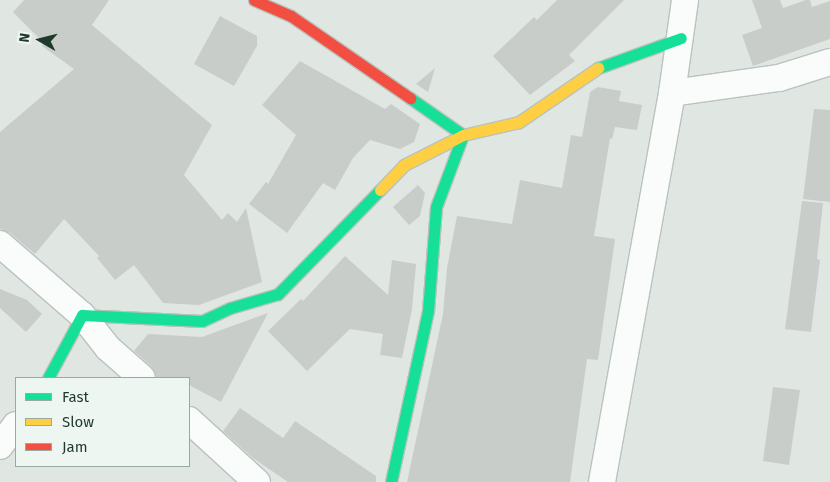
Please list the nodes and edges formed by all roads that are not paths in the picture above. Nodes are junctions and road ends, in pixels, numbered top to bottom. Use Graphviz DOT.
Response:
graph roads {
  1 [pos="254,0"];
  2 [pos="685,0"];
  3 [pos="681,38"];
  4 [pos="830,62"];
  5 [pos="672,93"];
  6 [pos="463,135"];
  7 [pos="0,244"];
  8 [pos="82,314"];
  9 [pos="49,377"];
  10 [pos="141,377"];
  11 [pos="190,421"];
  12 [pos="15,426"];
  13 [pos="0,446"];
  14 [pos="257,482"];
  15 [pos="392,482"];
  16 [pos="602,482"];
  1 -- 6 [label="street"];
  2 -- 3 [label="street"];
  3 -- 5 [label="street"];
  3 -- 6 [label="street"];
  4 -- 5 [label="street"];
  5 -- 16 [label="street"];
  6 -- 8 [label="street"];
  6 -- 15 [label="street"];
  7 -- 8 [label="street"];
  8 -- 9 [label="street"];
  8 -- 10 [label="street"];
  11 -- 14 [label="street"];
  12 -- 13 [label="street"];
}
